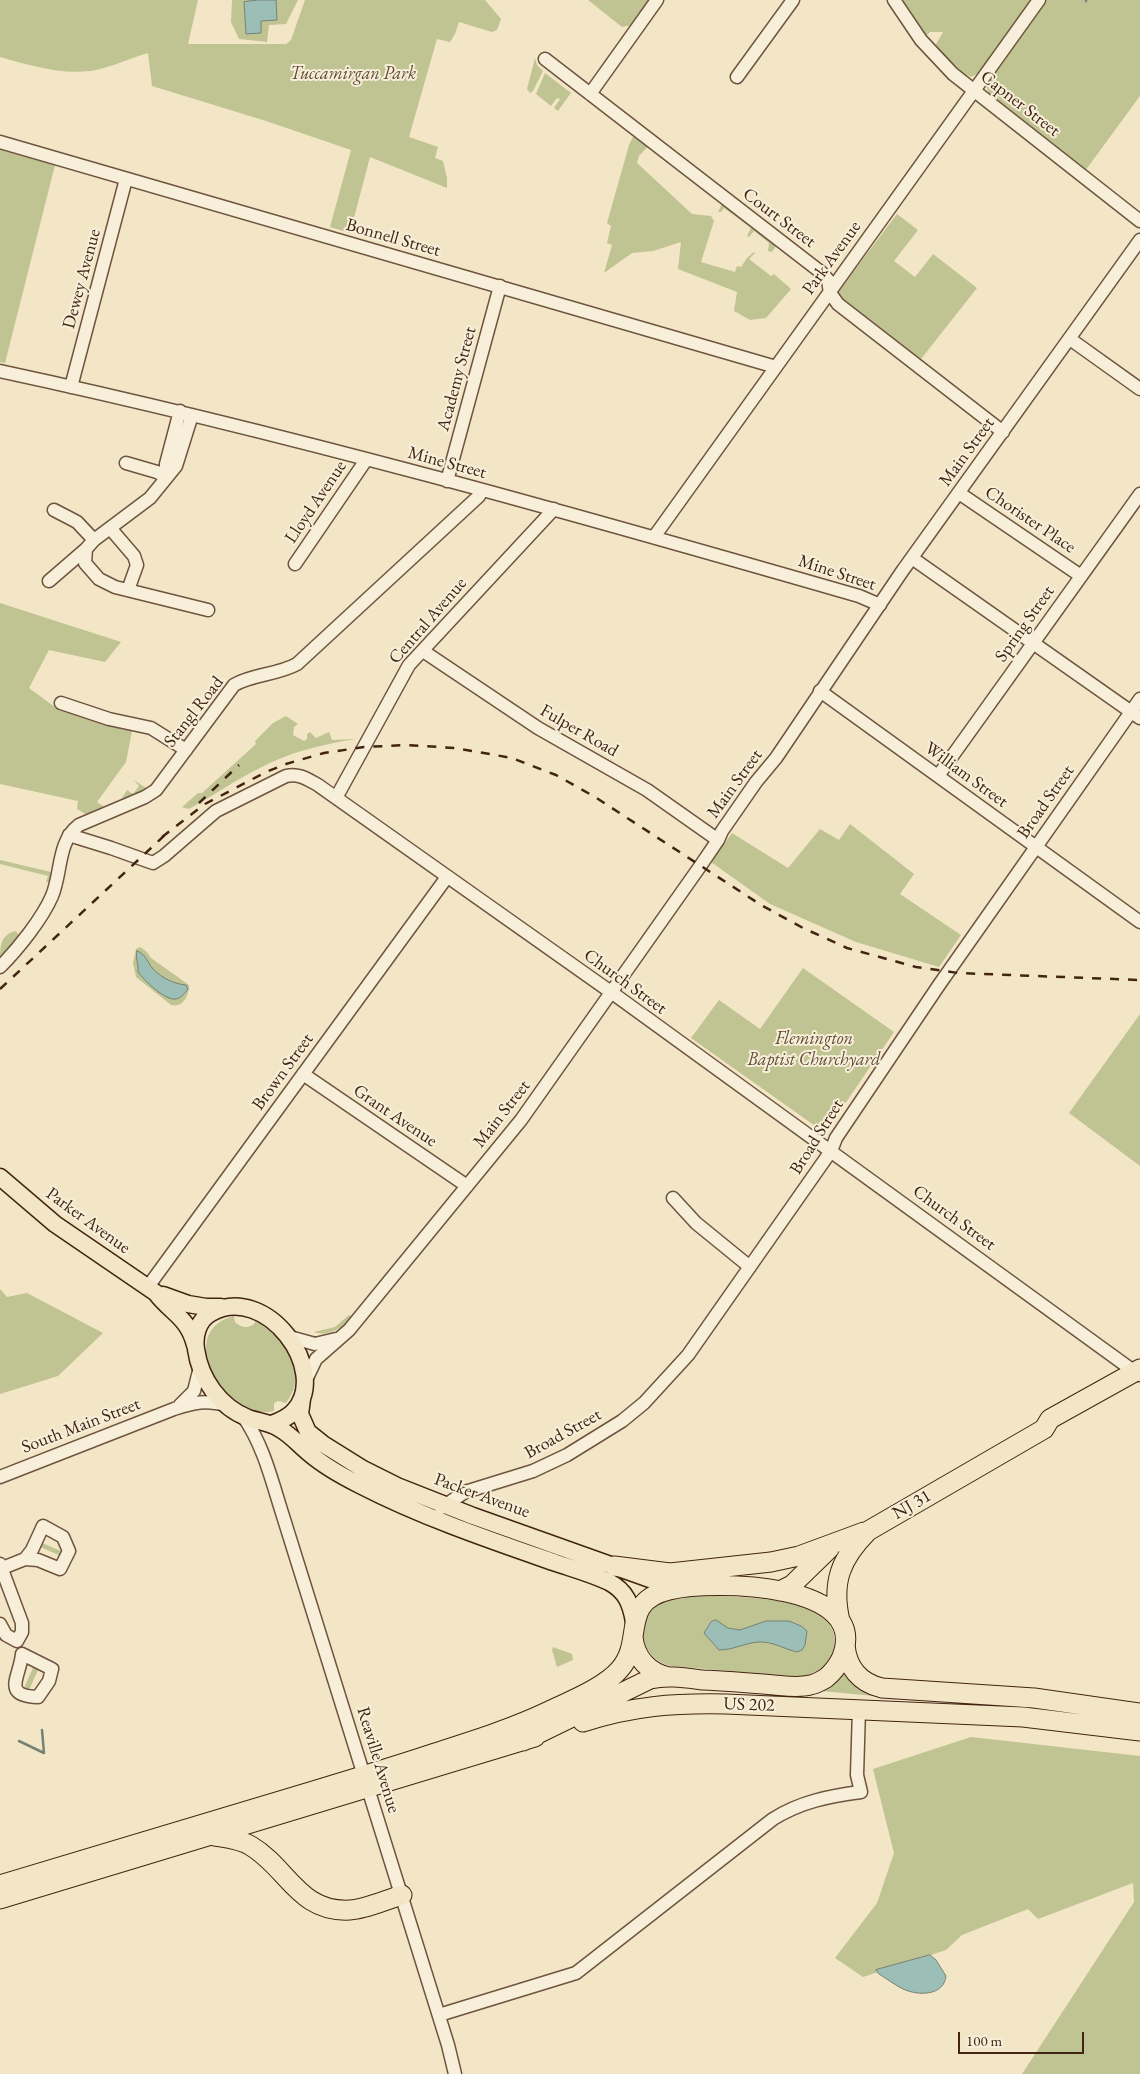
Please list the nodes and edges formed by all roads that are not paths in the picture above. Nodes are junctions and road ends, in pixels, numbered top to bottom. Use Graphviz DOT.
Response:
graph roads {
  1 [pos="657,0"];
  2 [pos="793,0"];
  3 [pos="894,0"];
  4 [pos="1040,0"];
  5 [pos="545,59"];
  6 [pos="737,77"];
  7 [pos="975,91"];
  8 [pos="590,94"];
  9 [pos="0,142"];
  10 [pos="126,179"];
  11 [pos="1140,221"];
  12 [pos="1140,240"];
  13 [pos="500,286"];
  14 [pos="830,290"];
  15 [pos="1070,339"];
  16 [pos="776,367"];
  17 [pos="0,371"];
  18 [pos="71,387"];
  19 [pos="1140,389"];
  20 [pos="186,413"];
  21 [pos="1003,432"];
  22 [pos="366,460"];
  23 [pos="126,463"];
  24 [pos="166,477"];
  25 [pos="447,480"];
  26 [pos="481,490"];
  27 [pos="959,493"];
  28 [pos="1140,494"];
  29 [pos="554,509"];
  30 [pos="54,510"];
  31 [pos="110,528"];
  32 [pos="654,537"];
  33 [pos="90,545"];
  34 [pos="912,558"];
  35 [pos="296,564"];
  36 [pos="1081,576"];
  37 [pos="49,581"];
  38 [pos="128,590"];
  39 [pos="880,605"];
  40 [pos="208,610"];
  41 [pos="1033,642"];
  42 [pos="423,651"];
  43 [pos="820,691"];
  44 [pos="1140,699"];
  45 [pos="61,703"];
  46 [pos="1136,714"];
  47 [pos="186,750"];
  48 [pos="938,776"];
  49 [pos="336,798"];
  50 [pos="69,835"];
  51 [pos="718,840"];
  52 [pos="1035,848"];
  53 [pos="447,877"];
  54 [pos="1140,922"];
  55 [pos="0,967"];
  56 [pos="612,993"];
  57 [pos="303,1074"];
  58 [pos="831,1151"];
  59 [pos="0,1176"];
  60 [pos="467,1186"];
  61 [pos="673,1198"];
  62 [pos="750,1267"];
  63 [pos="151,1290"];
  64 [pos="226,1307"];
  65 [pos="286,1336"];
  66 [pos="343,1336"];
  67 [pos="195,1347"];
  68 [pos="200,1367"];
  69 [pos="1139,1375"];
  70 [pos="305,1382"];
  71 [pos="302,1399"];
  72 [pos="227,1405"];
  73 [pos="174,1409"];
  74 [pos="243,1416"];
  75 [pos="271,1424"];
  76 [pos="264,1457"];
  77 [pos="0,1477"];
  78 [pos="360,1485"];
  79 [pos="446,1505"];
  80 [pos="868,1531"];
  81 [pos="838,1542"];
  82 [pos="580,1553"];
  83 [pos="25,1559"];
  84 [pos="614,1566"];
  85 [pos="0,1567"];
  86 [pos="576,1569"];
  87 [pos="685,1587"];
  88 [pos="780,1591"];
  89 [pos="0,1624"];
  90 [pos="634,1629"];
  91 [pos="842,1631"];
  92 [pos="17,1641"];
  93 [pos="22,1654"];
  94 [pos="672,1677"];
  95 [pos="744,1683"];
  96 [pos="859,1709"];
  97 [pos="1140,1713"];
  98 [pos="1068,1721"];
  99 [pos="1140,1731"];
  100 [pos="522,1741"];
  101 [pos="366,1782"];
  102 [pos="210,1836"];
  103 [pos="0,1885"];
  104 [pos="402,1896"];
  105 [pos="0,1899"];
  106 [pos="439,2015"];
  107 [pos="456,2074"];
  1 -- 8 [label="street"];
  2 -- 6 [label="street"];
  3 -- 7 [label="street, Capner Street"];
  4 -- 7 [label="street, Park Avenue"];
  5 -- 8 [label="street, Court Street"];
  7 -- 11 [label="street, Capner Street"];
  7 -- 14 [label="street, Park Avenue"];
  8 -- 14 [label="street, Court Street"];
  9 -- 10 [label="street, Bonnell Street"];
  10 -- 13 [label="street, Bonnell Street"];
  10 -- 18 [label="street, Dewey Avenue"];
  12 -- 15 [label="street, Main Street"];
  13 -- 16 [label="street, Bonnell Street"];
  13 -- 25 [label="street, Academy Street"];
  14 -- 16 [label="street, Park Avenue"];
  14 -- 21 [label="street, Court Street"];
  15 -- 19 [label="street"];
  15 -- 21 [label="street, Main Street"];
  16 -- 32 [label="street, Park Avenue"];
  17 -- 18 [label="street, Mine Street"];
  18 -- 20 [label="street, Mine Street"];
  20 -- 22 [label="street, Mine Street"];
  20 -- 24 [label="street"];
  21 -- 27 [label="street, Main Street"];
  22 -- 25 [label="street, Mine Street"];
  22 -- 35 [label="street, Lloyd Avenue"];
  23 -- 24 [label="street"];
  24 -- 31 [label="street"];
  25 -- 26 [label="street, Mine Street"];
  26 -- 29 [label="street, Mine Street"];
  26 -- 47 [label="street, Stangl Road"];
  27 -- 34 [label="street, Main Street"];
  27 -- 36 [label="street, Chorister Place"];
  28 -- 36 [label="street, Spring Street"];
  29 -- 32 [label="street, Mine Street"];
  29 -- 42 [label="street, Central Avenue"];
  30 -- 33 [label="street"];
  31 -- 33 [label="street"];
  31 -- 38 [label="street"];
  32 -- 39 [label="street, Mine Street"];
  33 -- 37 [label="street"];
  33 -- 38 [label="street"];
  34 -- 39 [label="street, Main Street"];
  34 -- 41 [label="street"];
  36 -- 41 [label="street, Spring Street"];
  38 -- 40 [label="street"];
  39 -- 43 [label="street, Main Street"];
  41 -- 46 [label="street"];
  41 -- 48 [label="street, Spring Street"];
  42 -- 49 [label="street, Central Avenue"];
  42 -- 51 [label="street, Fulper Road"];
  43 -- 48 [label="street, William Street"];
  43 -- 51 [label="street, Main Street"];
  44 -- 46 [label="street, Broad Street"];
  45 -- 47 [label="street"];
  46 -- 52 [label="street, Broad Street"];
  47 -- 50 [label="street, Stangl Road"];
  48 -- 52 [label="street, William Street"];
  49 -- 50 [label="street, Church Street"];
  49 -- 53 [label="street, Church Street"];
  50 -- 55 [label="street"];
  51 -- 56 [label="street, Main Street"];
  52 -- 54 [label="street, William Street"];
  52 -- 58 [label="street, Broad Street"];
  53 -- 56 [label="street, Church Street"];
  53 -- 57 [label="street, Brown Street"];
  56 -- 58 [label="street, Church Street"];
  56 -- 60 [label="street, Main Street"];
  57 -- 60 [label="street, Grant Avenue"];
  57 -- 63 [label="street, Brown Street"];
  58 -- 62 [label="street, Broad Street"];
  58 -- 69 [label="street, Church Street"];
  59 -- 63 [label="main road, Parker Avenue"];
  60 -- 66 [label="street, Main Street"];
  61 -- 62 [label="street"];
  62 -- 79 [label="street, Broad Street"];
  63 -- 64 [label="main road, Parker Avenue"];
  63 -- 67 [label="main road, Parker Avenue"];
  64 -- 65 [label="main road"];
  64 -- 67 [label="main road"];
  65 -- 66 [label="street"];
  65 -- 70 [label="main road"];
  66 -- 70 [label="street, Main Street"];
  67 -- 68 [label="main road"];
  68 -- 72 [label="main road"];
  68 -- 73 [label="street, South Main Street"];
  69 -- 80 [label="highway, NJ 31 / NJ 31"];
  70 -- 71 [label="main road"];
  71 -- 75 [label="main road"];
  71 -- 79 [label="main road, Packer Avenue"];
  72 -- 73 [label="street, South Main Street"];
  72 -- 74 [label="main road"];
  73 -- 77 [label="street, South Main Street"];
  74 -- 75 [label="main road"];
  74 -- 76 [label="street, Reaville Avenue"];
  75 -- 76 [label="street, Reaville Avenue"];
  75 -- 78 [label="main road, Packer Avenue"];
  76 -- 101 [label="street, Reaville Avenue"];
  78 -- 79 [label="street"];
  78 -- 86 [label="main road, Packer Avenue"];
  79 -- 82 [label="main road, Packer Avenue"];
  80 -- 81 [label="highway, NJ 31"];
  80 -- 91 [label="highway, NJ 31 / NJ 31"];
  81 -- 84 [label="highway"];
  81 -- 88 [label="highway, NJ 31"];
  82 -- 84 [label="main road, Packer Avenue"];
  82 -- 86 [label="street"];
  83 -- 85 [label="street"];
  84 -- 87 [label="main road, Packer Avenue"];
  85 -- 92 [label="street"];
  86 -- 90 [label="main road, Packer Avenue"];
  87 -- 88 [label="highway, US 202"];
  87 -- 90 [label="highway, US 202"];
  88 -- 91 [label="highway, US 202"];
  89 -- 92 [label="street"];
  90 -- 94 [label="highway"];
  90 -- 101 [label="highway, US 202"];
  91 -- 95 [label="highway, NJ 31"];
  91 -- 97 [label="highway, US 202"];
  92 -- 93 [label="street"];
  94 -- 95 [label="highway, NJ 31"];
  94 -- 100 [label="highway, NJ 31"];
  95 -- 98 [label="highway"];
  96 -- 98 [label="highway, US 202 / US 202"];
  96 -- 100 [label="highway, US 202 / US 202"];
  96 -- 106 [label="street"];
  98 -- 99 [label="highway, US 202 / US 202"];
  100 -- 101 [label="highway, US 202 / US 202"];
  101 -- 102 [label="highway, US 202"];
  101 -- 103 [label="highway, US 202"];
  101 -- 104 [label="street, Reaville Avenue"];
  102 -- 104 [label="highway"];
  102 -- 105 [label="highway, US 202"];
  104 -- 106 [label="street, Reaville Avenue"];
  106 -- 107 [label="street, Reaville Avenue"];
}
